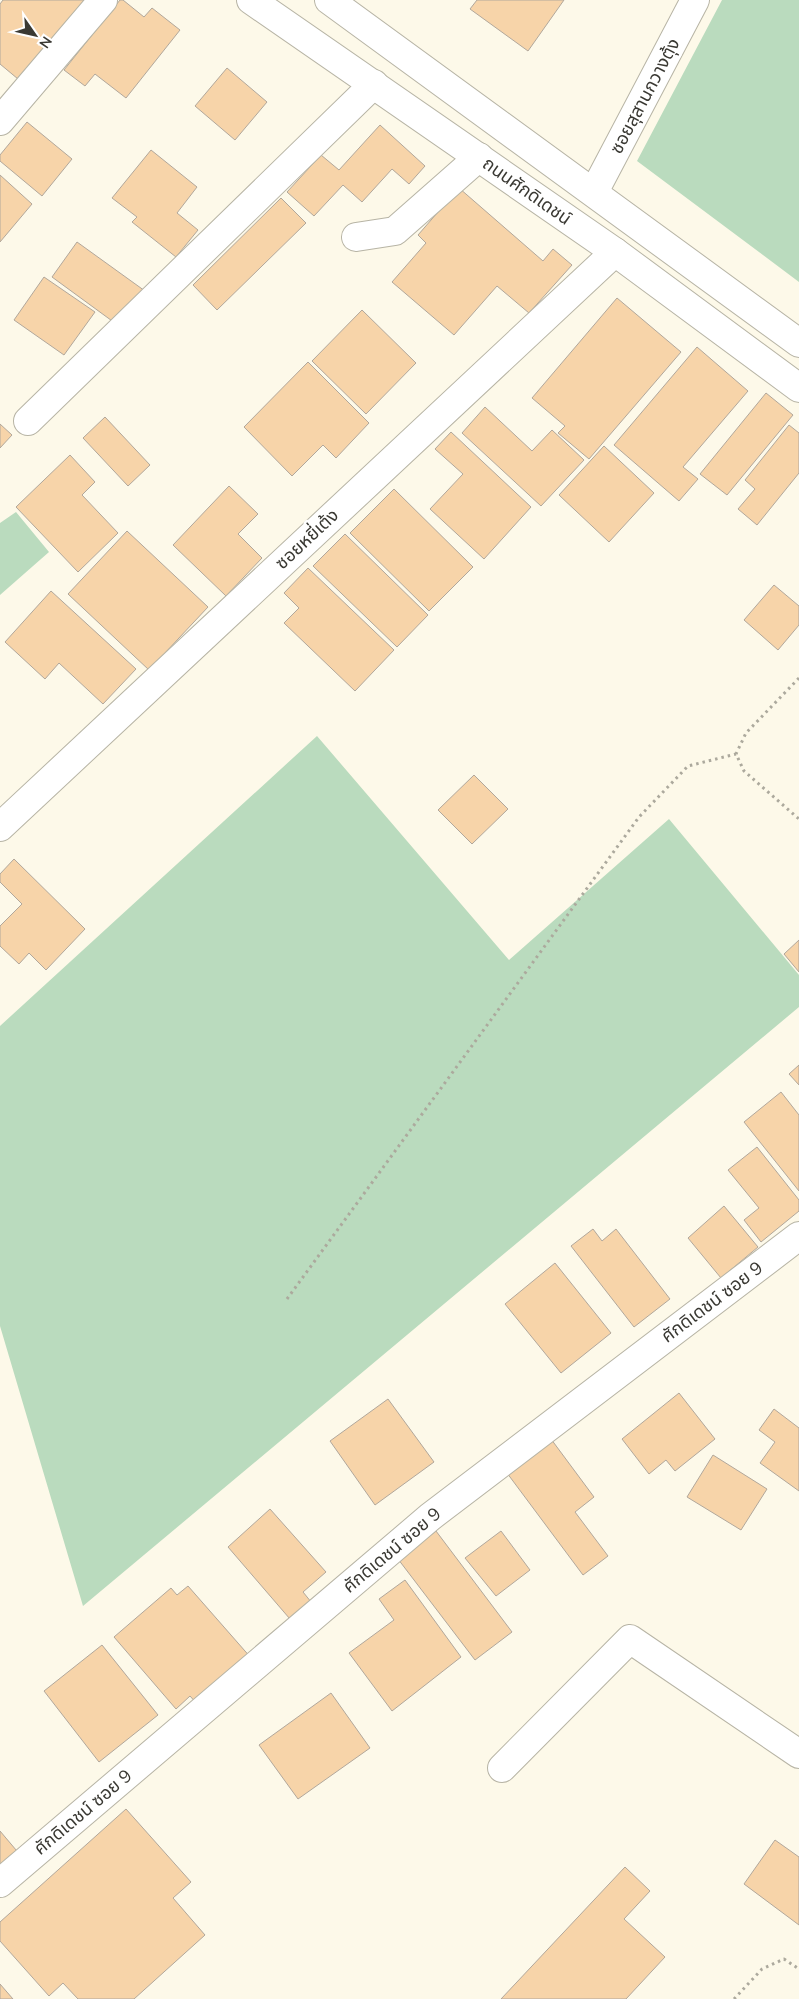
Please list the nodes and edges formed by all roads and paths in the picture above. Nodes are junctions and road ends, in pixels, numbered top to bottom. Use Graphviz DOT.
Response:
graph roads {
  1 [pos="103,0"];
  2 [pos="251,0"];
  3 [pos="329,0"];
  4 [pos="696,0"];
  5 [pos="374,84"];
  6 [pos="0,121"];
  7 [pos="479,157"];
  8 [pos="594,192"];
  9 [pos="356,237"];
  10 [pos="615,252"];
  11 [pos="799,343"];
  12 [pos="799,388"];
  13 [pos="28,421"];
  14 [pos="799,678"];
  15 [pos="736,754"];
  16 [pos="799,819"];
  17 [pos="0,827"];
  18 [pos="799,1236"];
  19 [pos="287,1299"];
  20 [pos="799,1754"];
  21 [pos="502,1768"];
  22 [pos="0,1883"];
  23 [pos="799,1969"];
  24 [pos="734,1999"];
  1 -- 6 [label="street"];
  2 -- 5 [label="street, ถนนศักดิเดชน์"];
  3 -- 8 [label="street"];
  4 -- 8 [label="street, ซอยสุสานกวางตุ้ง"];
  5 -- 7 [label="street, ถนนศักดิเดชน์"];
  5 -- 13 [label="street"];
  7 -- 9 [label="street"];
  7 -- 10 [label="street, ถนนศักดิเดชน์"];
  8 -- 11 [label="street"];
  10 -- 12 [label="street, ถนนศักดิเดชน์"];
  10 -- 17 [label="street, ซอยหยี่เต้ง"];
  14 -- 15 [label="path"];
  15 -- 16 [label="path"];
  15 -- 19 [label="path"];
  18 -- 22 [label="street, ศักดิเดชน์ ซอย 9"];
  20 -- 21 [label="street"];
  23 -- 24 [label="path"];
}
